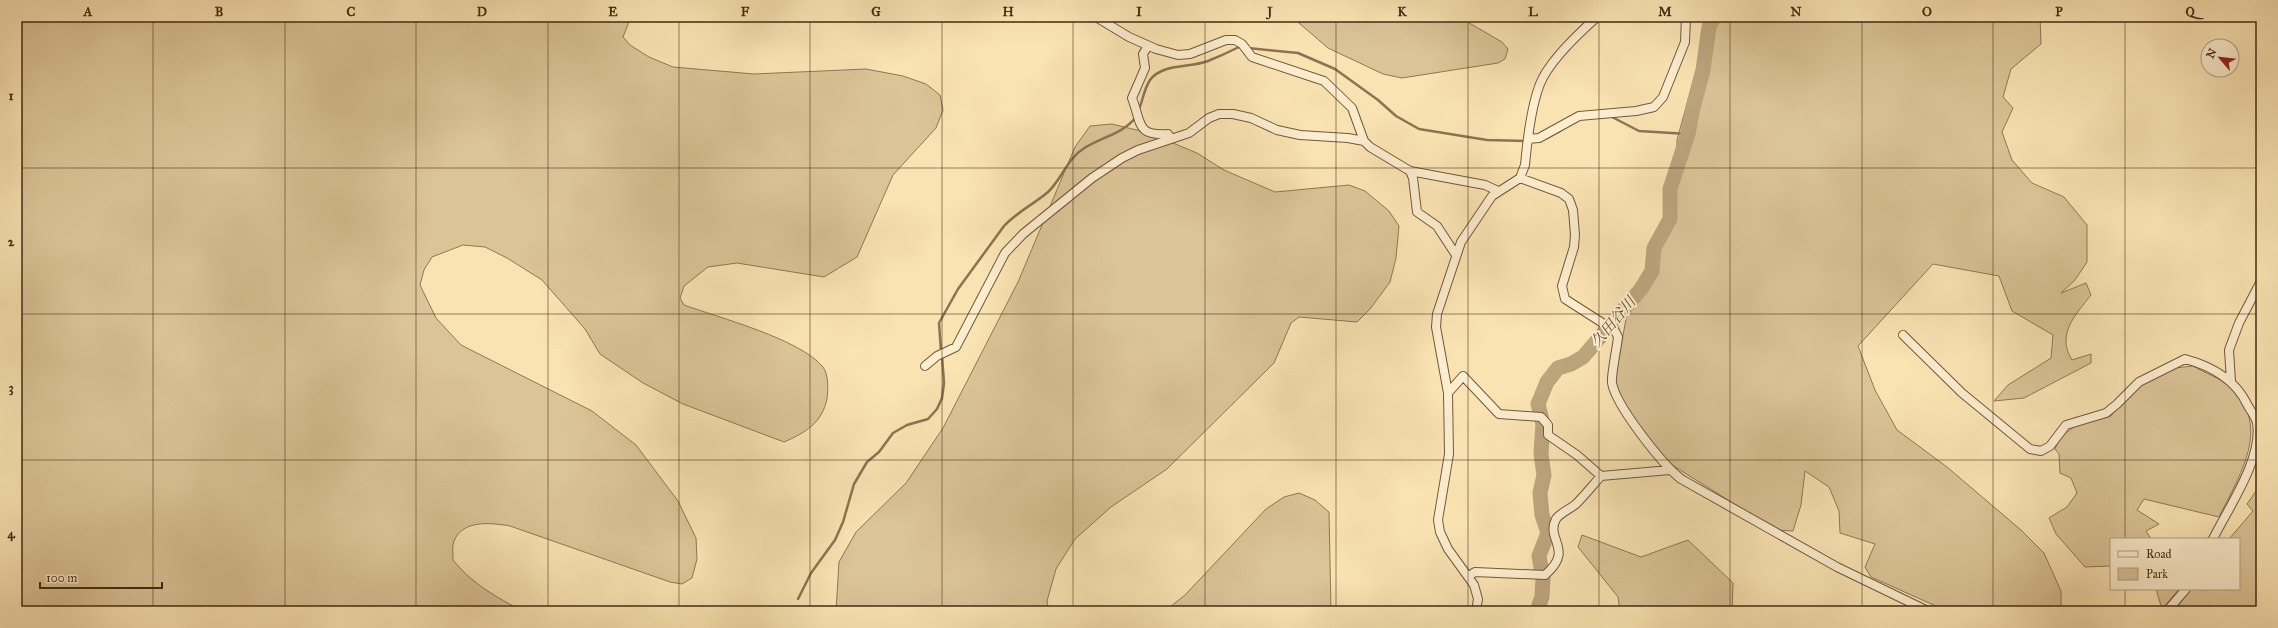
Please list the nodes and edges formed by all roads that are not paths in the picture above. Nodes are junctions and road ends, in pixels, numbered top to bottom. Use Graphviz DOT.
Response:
graph roads {
  1 [pos="1096,17"];
  2 [pos="1597,17"];
  3 [pos="1686,17"];
  4 [pos="1148,46"];
  5 [pos="1171,139"];
  6 [pos="1528,139"];
  7 [pos="1364,141"];
  8 [pos="1410,171"];
  9 [pos="1520,178"];
  10 [pos="1498,191"];
  11 [pos="1456,255"];
  12 [pos="2261,281"];
  13 [pos="1903,335"];
  14 [pos="925,366"];
  15 [pos="2231,381"];
  16 [pos="1448,393"];
  17 [pos="1670,470"];
  18 [pos="1601,476"];
  19 [pos="2214,538"];
  20 [pos="1470,576"];
  21 [pos="2185,590"];
  22 [pos="1476,611"];
  23 [pos="1928,611"];
  24 [pos="2167,611"];
  1 -- 4 [label="street"];
  2 -- 6 [label="street"];
  3 -- 6 [label="street"];
  4 -- 5 [label="street"];
  4 -- 7 [label="street"];
  5 -- 7 [label="street"];
  5 -- 14 [label="street"];
  6 -- 9 [label="street"];
  7 -- 8 [label="street"];
  8 -- 10 [label="street"];
  8 -- 11 [label="street"];
  9 -- 10 [label="street"];
  9 -- 17 [label="street"];
  10 -- 11 [label="street"];
  11 -- 16 [label="street"];
  12 -- 15 [label="street"];
  13 -- 15 [label="street"];
  15 -- 19 [label="street"];
  16 -- 18 [label="street"];
  16 -- 20 [label="street"];
  17 -- 18 [label="street"];
  17 -- 23 [label="street"];
  18 -- 20 [label="street"];
  20 -- 22 [label="street"];
  21 -- 24 [label="street"];
}
